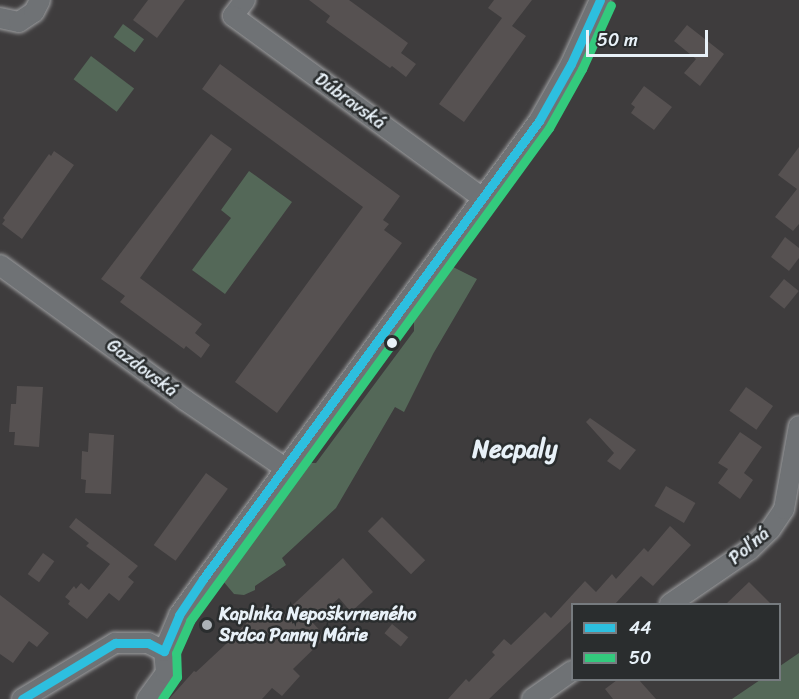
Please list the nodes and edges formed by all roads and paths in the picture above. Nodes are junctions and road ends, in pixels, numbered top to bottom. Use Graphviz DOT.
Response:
graph roads {
  1 [pos="40,0"];
  2 [pos="245,0"];
  3 [pos="600,0"];
  4 [pos="0,18"];
  5 [pos="483,198"];
  6 [pos="0,264"];
  7 [pos="799,426"];
  8 [pos="285,468"];
  9 [pos="671,603"];
  10 [pos="164,651"];
  11 [pos="571,672"];
  12 [pos="22,699"];
  13 [pos="147,699"];
  14 [pos="532,699"];
  1 -- 4 [label="street"];
  2 -- 5 [label="street, Dúbravská"];
  3 -- 5 [label="street"];
  5 -- 8 [label="street"];
  6 -- 8 [label="street, Gazdovská"];
  7 -- 9 [label="street, Poľná"];
  8 -- 10 [label="street"];
  10 -- 12 [label="street"];
  10 -- 13 [label="street"];
  11 -- 14 [label="street"];
}
